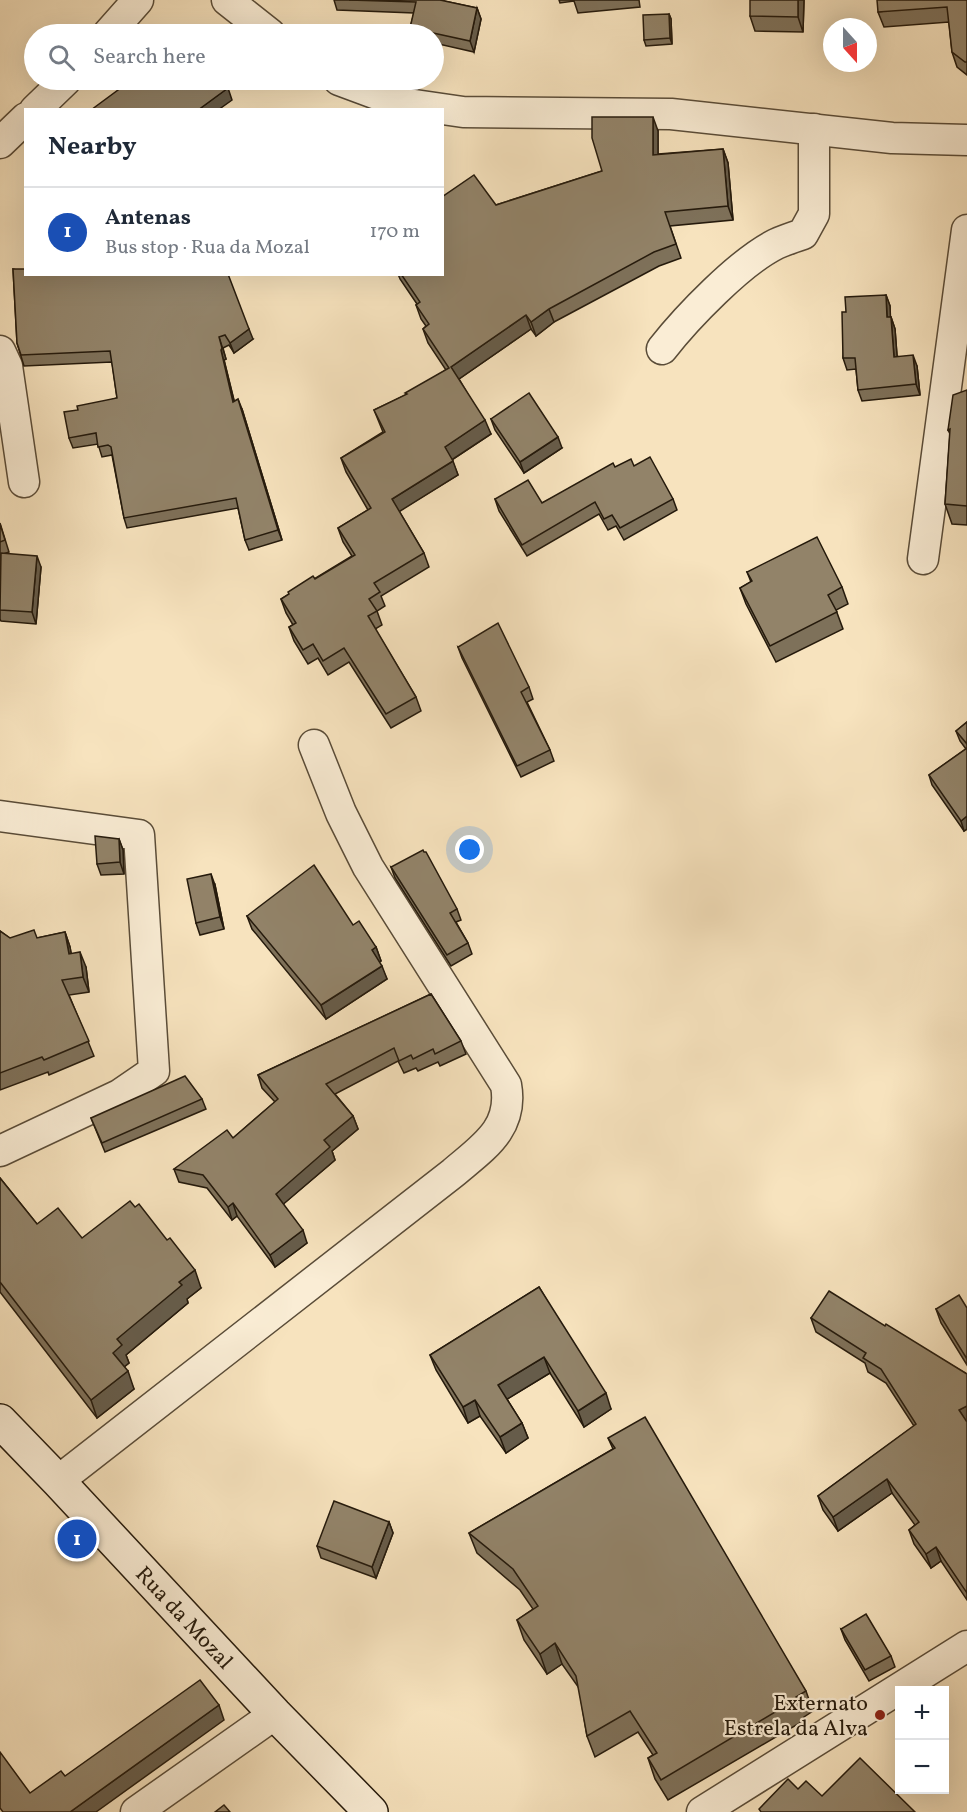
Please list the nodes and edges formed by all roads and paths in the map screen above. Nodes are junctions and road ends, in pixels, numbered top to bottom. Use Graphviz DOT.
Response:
graph roads {
  1 [pos="138,0"];
  2 [pos="227,0"];
  3 [pos="117,24"];
  4 [pos="257,24"];
  5 [pos="56,90"];
  6 [pos="366,90"];
  7 [pos="37,108"];
  8 [pos="435,108"];
  9 [pos="444,109"];
  10 [pos="24,120"];
  11 [pos="814,129"];
  12 [pos="967,140"];
  13 [pos="0,143"];
  14 [pos="967,230"];
  15 [pos="662,349"];
  16 [pos="0,351"];
  17 [pos="24,482"];
  18 [pos="923,559"];
  19 [pos="314,745"];
  20 [pos="0,816"];
  21 [pos="0,1151"];
  22 [pos="0,1421"];
  23 [pos="58,1480"];
  24 [pos="967,1647"];
  25 [pos="275,1714"];
  26 [pos="136,1812"];
  27 [pos="371,1812"];
  28 [pos="702,1812"];
  1 -- 3 [label="street"];
  2 -- 4 [label="street"];
  5 -- 7 [label="street"];
  6 -- 8 [label="street"];
  9 -- 11 [label="street"];
  10 -- 13 [label="street"];
  11 -- 12 [label="street"];
  11 -- 15 [label="street"];
  14 -- 18 [label="street"];
  16 -- 17 [label="street"];
  19 -- 23 [label="street"];
  20 -- 21 [label="street"];
  22 -- 23 [label="main road, Rua da Mozal"];
  23 -- 25 [label="main road, Rua da Mozal"];
  24 -- 28 [label="street"];
  25 -- 26 [label="street"];
  25 -- 27 [label="main road, Rua da Mozal"];
}
